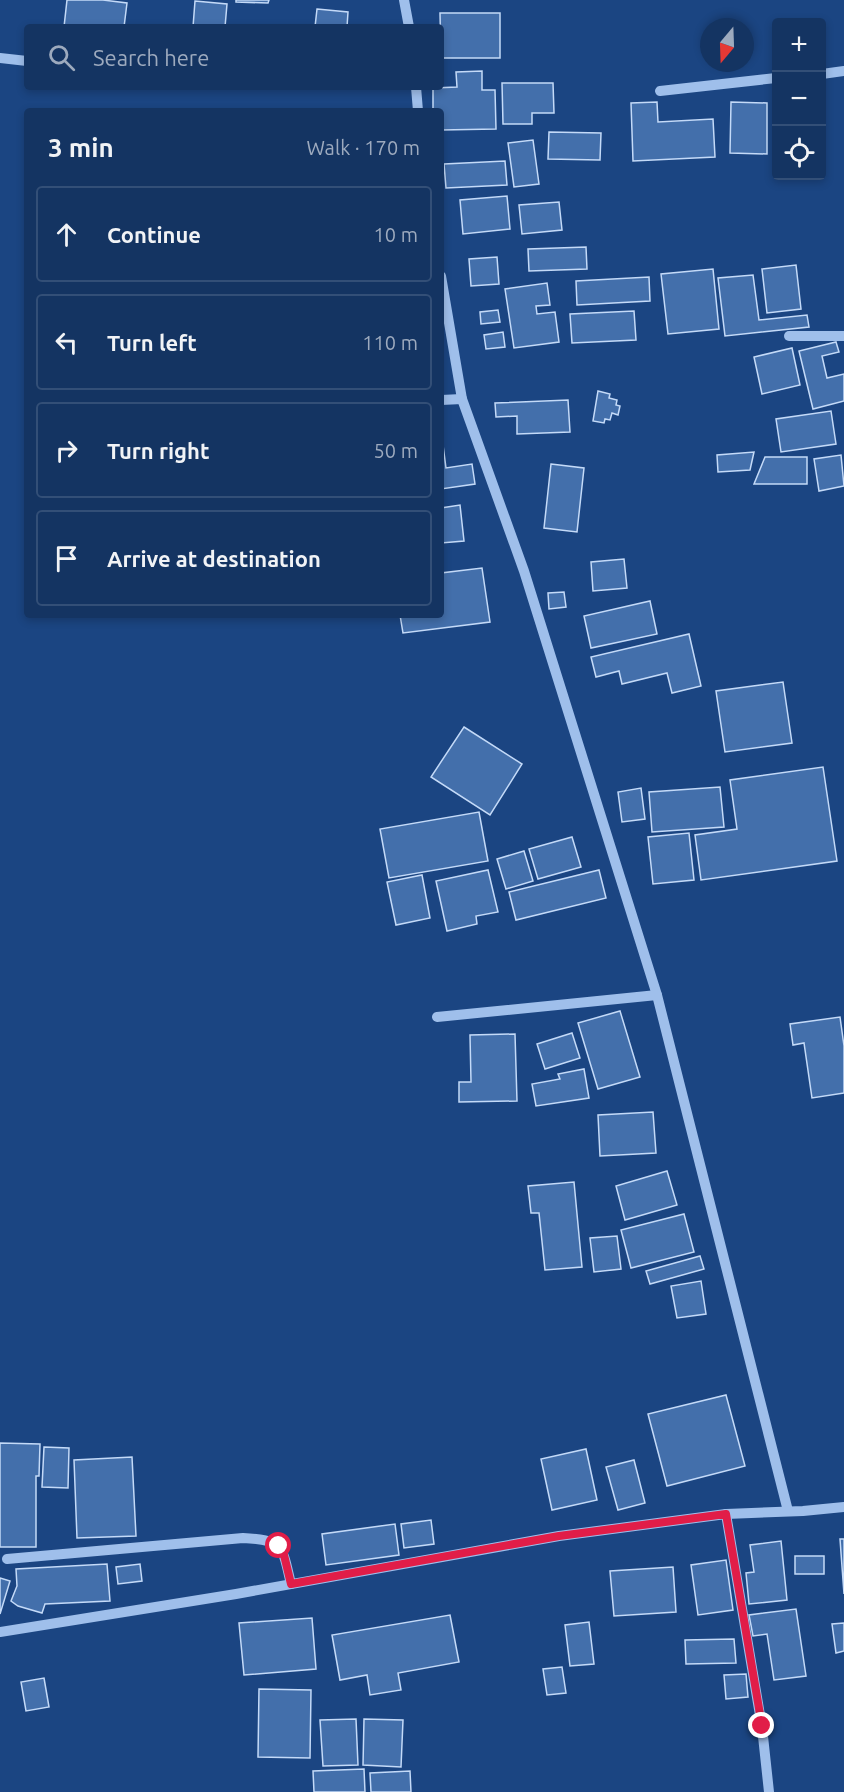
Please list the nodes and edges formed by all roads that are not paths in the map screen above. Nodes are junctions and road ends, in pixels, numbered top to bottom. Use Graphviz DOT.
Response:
graph roads {
  1 [pos="404,0"];
  2 [pos="408,24"];
  3 [pos="0,58"];
  4 [pos="24,61"];
  5 [pos="844,71"];
  6 [pos="826,73"];
  7 [pos="772,79"];
  8 [pos="416,90"];
  9 [pos="660,91"];
  10 [pos="417,108"];
  11 [pos="444,294"];
  12 [pos="789,336"];
  13 [pos="844,336"];
  14 [pos="462,399"];
  15 [pos="444,400"];
  16 [pos="657,994"];
  17 [pos="437,1017"];
  18 [pos="844,1507"];
  19 [pos="788,1511"];
  20 [pos="726,1514"];
  21 [pos="7,1559"];
  22 [pos="291,1584"];
  23 [pos="0,1632"];
  24 [pos="769,1792"];
  1 -- 2 [label="street"];
  3 -- 4 [label="street"];
  5 -- 6 [label="street"];
  7 -- 9 [label="street"];
  8 -- 10 [label="street"];
  11 -- 14 [label="street"];
  12 -- 13 [label="street"];
  14 -- 15 [label="street"];
  14 -- 16 [label="street"];
  16 -- 17 [label="street"];
  16 -- 19 [label="street"];
  18 -- 19 [label="street"];
  19 -- 20 [label="street"];
  20 -- 22 [label="street"];
  20 -- 24 [label="street"];
  21 -- 22 [label="street"];
  22 -- 23 [label="street"];
}
